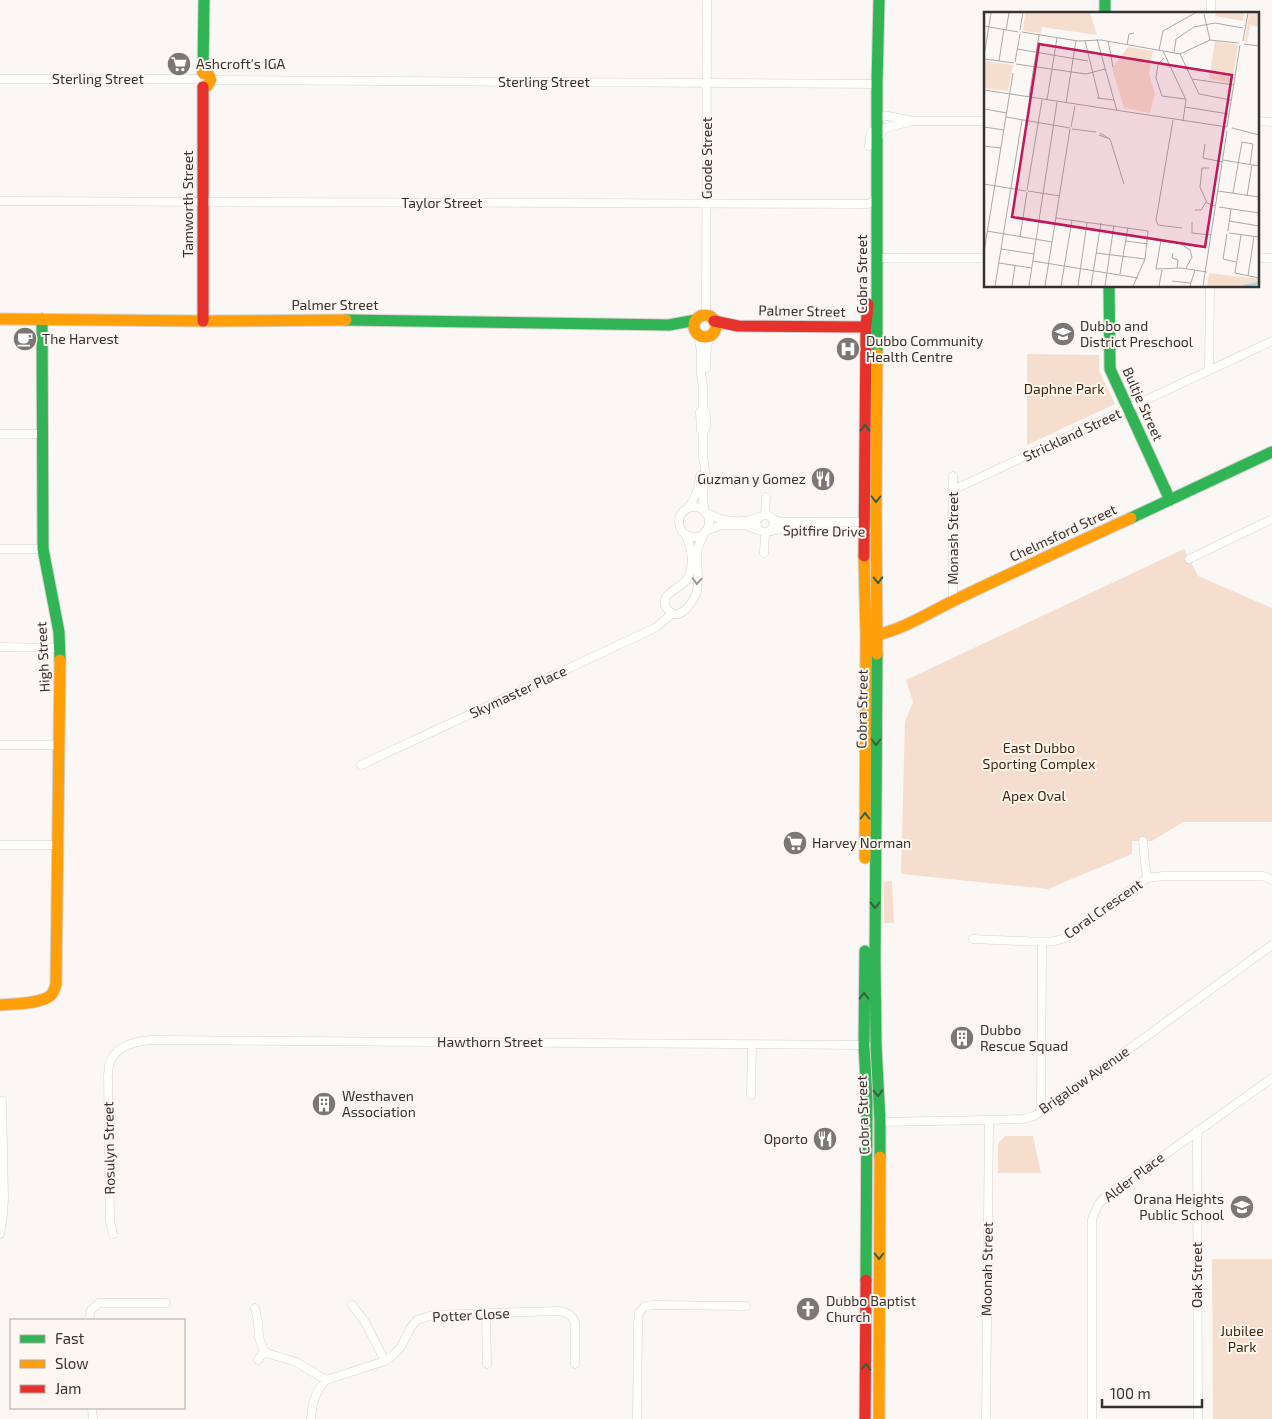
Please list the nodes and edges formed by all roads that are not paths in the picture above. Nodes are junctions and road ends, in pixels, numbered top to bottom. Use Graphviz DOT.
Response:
graph roads {
  1 [pos="204,0"];
  2 [pos="707,0"];
  3 [pos="870,0"];
  4 [pos="879,0"];
  5 [pos="0,79"];
  6 [pos="203,80"];
  7 [pos="707,83"];
  8 [pos="873,84"];
  9 [pos="877,116"];
  10 [pos="914,121"];
  11 [pos="984,121"];
  12 [pos="873,144"];
  13 [pos="877,192"];
  14 [pos="0,201"];
  15 [pos="203,202"];
  16 [pos="707,204"];
  17 [pos="868,204"];
  18 [pos="869,244"];
  19 [pos="878,258"];
  20 [pos="984,258"];
  21 [pos="1109,288"];
  22 [pos="1210,288"];
  23 [pos="877,302"];
  24 [pos="868,309"];
  25 [pos="0,319"];
  26 [pos="42,319"];
  27 [pos="203,321"];
  28 [pos="669,324"];
  29 [pos="708,325"];
  30 [pos="866,327"];
  31 [pos="697,333"];
  32 [pos="1272,341"];
  33 [pos="1209,371"];
  34 [pos="703,387"];
  35 [pos="1128,409"];
  36 [pos="0,434"];
  37 [pos="42,434"];
  38 [pos="1272,452"];
  39 [pos="703,456"];
  40 [pos="953,476"];
  41 [pos="953,490"];
  42 [pos="766,497"];
  43 [pos="1170,500"];
  44 [pos="688,508"];
  45 [pos="706,512"];
  46 [pos="762,516"];
  47 [pos="773,519"];
  48 [pos="1272,519"];
  49 [pos="864,526"];
  50 [pos="877,527"];
  51 [pos="765,531"];
  52 [pos="706,532"];
  53 [pos="685,534"];
  54 [pos="0,549"];
  55 [pos="44,549"];
  56 [pos="764,553"];
  57 [pos="1189,559"];
  58 [pos="953,601"];
  59 [pos="672,614"];
  60 [pos="872,635"];
  61 [pos="0,647"];
  62 [pos="60,648"];
  63 [pos="0,745"];
  64 [pos="60,746"];
  65 [pos="361,765"];
  66 [pos="1144,841"];
  67 [pos="0,845"];
  68 [pos="58,845"];
  69 [pos="1147,878"];
  70 [pos="1272,880"];
  71 [pos="973,939"];
  72 [pos="1042,942"];
  73 [pos="1272,945"];
  74 [pos="0,1005"];
  75 [pos="752,1044"];
  76 [pos="864,1045"];
  77 [pos="876,1045"];
  78 [pos="110,1061"];
  79 [pos="1272,1078"];
  80 [pos="751,1095"];
  81 [pos="0,1101"];
  82 [pos="1041,1112"];
  83 [pos="989,1120"];
  84 [pos="880,1121"];
  85 [pos="867,1129"];
  86 [pos="1197,1131"];
  87 [pos="0,1234"];
  88 [pos="113,1234"];
  89 [pos="87,1299"];
  90 [pos="166,1303"];
  91 [pos="352,1305"];
  92 [pos="94,1306"];
  93 [pos="746,1306"];
  94 [pos="254,1308"];
  95 [pos="486,1314"];
  96 [pos="89,1319"];
  97 [pos="264,1351"];
  98 [pos="258,1360"];
  99 [pos="385,1361"];
  100 [pos="487,1364"];
  101 [pos="575,1364"];
  102 [pos="326,1380"];
  103 [pos="312,1419"];
  104 [pos="637,1419"];
  105 [pos="865,1419"];
  106 [pos="880,1419"];
  107 [pos="986,1419"];
  108 [pos="1092,1419"];
  109 [pos="1198,1419"];
  1 -- 6 [label="main road, Tamworth Street"];
  2 -- 7 [label="street, Goode Street"];
  3 -- 8 [label="main road, Cobra Street"];
  4 -- 8 [label="main road, Cobra Street"];
  5 -- 6 [label="street, Sterling Street"];
  6 -- 7 [label="street, Sterling Street"];
  6 -- 15 [label="main road, Tamworth Street"];
  7 -- 8 [label="street, Sterling Street"];
  7 -- 16 [label="street, Goode Street"];
  8 -- 9 [label="main road, Cobra Street"];
  8 -- 12 [label="main road, Cobra Street"];
  9 -- 10 [label="street"];
  9 -- 12 [label="main road, Cobra Street"];
  10 -- 11 [label="street"];
  10 -- 12 [label="street"];
  12 -- 13 [label="main road, Cobra Street"];
  12 -- 17 [label="main road, Cobra Street"];
  13 -- 17 [label="street"];
  13 -- 19 [label="main road, Cobra Street"];
  14 -- 15 [label="street, Taylor Street"];
  15 -- 16 [label="street, Taylor Street"];
  15 -- 27 [label="main road, Tamworth Street"];
  16 -- 17 [label="street, Taylor Street"];
  16 -- 29 [label="street, Goode Street"];
  17 -- 18 [label="main road, Cobra Street"];
  18 -- 19 [label="main road"];
  18 -- 24 [label="main road, Cobra Street"];
  19 -- 20 [label="street"];
  19 -- 23 [label="main road, Cobra Street"];
  19 -- 24 [label="main road"];
  21 -- 35 [label="main road, Bultje Street"];
  22 -- 33 [label="street"];
  23 -- 30 [label="main road"];
  23 -- 50 [label="main road, Cobra Street, one-way"];
  24 -- 30 [label="main road, Cobra Street"];
  25 -- 26 [label="main road, Palmer Street"];
  26 -- 27 [label="main road, Palmer Street"];
  26 -- 37 [label="main road, High Street"];
  27 -- 28 [label="main road, Palmer Street"];
  28 -- 29 [label="main road, Palmer Street"];
  28 -- 31 [label="main road, Palmer Street"];
  29 -- 30 [label="main road, Palmer Street"];
  29 -- 31 [label="main road"];
  29 -- 34 [label="street, Goode Street"];
  49 -- 30 [label="main road, Cobra Street, one-way"];
  31 -- 34 [label="street"];
  32 -- 33 [label="street, Strickland Street"];
  33 -- 35 [label="street, Strickland Street"];
  34 -- 39 [label="street"];
  35 -- 41 [label="street, Strickland Street"];
  35 -- 43 [label="main road, Bultje Street"];
  36 -- 37 [label="street"];
  37 -- 55 [label="main road, High Street"];
  38 -- 43 [label="main road, Chelmsford Street"];
  39 -- 44 [label="street"];
  39 -- 45 [label="street"];
  40 -- 41 [label="street, Monash Street"];
  41 -- 58 [label="street, Monash Street"];
  42 -- 46 [label="street"];
  43 -- 58 [label="main road, Chelmsford Street"];
  44 -- 45 [label="street"];
  44 -- 53 [label="street"];
  45 -- 46 [label="street"];
  45 -- 52 [label="street"];
  46 -- 47 [label="street"];
  46 -- 51 [label="street"];
  47 -- 49 [label="street, Spitfire Drive"];
  47 -- 51 [label="street"];
  48 -- 57 [label="street"];
  49 -- 50 [label="street, Spitfire Drive"];
  49 -- 51 [label="street, Spitfire Drive"];
  49 -- 60 [label="main road, Cobra Street"];
  50 -- 60 [label="main road, Cobra Street, one-way"];
  51 -- 52 [label="street, Spitfire Drive"];
  51 -- 56 [label="street"];
  52 -- 53 [label="street"];
  52 -- 59 [label="street, Skymaster Place, one-way"];
  53 -- 59 [label="street"];
  54 -- 55 [label="street"];
  55 -- 62 [label="main road, High Street"];
  58 -- 60 [label="main road, Chelmsford Street"];
  59 -- 65 [label="street, Skymaster Place"];
  76 -- 60 [label="main road, Cobra Street, one-way"];
  60 -- 77 [label="main road, Cobra Street, one-way"];
  61 -- 62 [label="street"];
  62 -- 64 [label="main road, High Street"];
  63 -- 64 [label="street"];
  64 -- 68 [label="main road, High Street"];
  66 -- 69 [label="street"];
  67 -- 68 [label="street"];
  68 -- 74 [label="main road, High Street"];
  69 -- 70 [label="street, Coral Crescent"];
  69 -- 72 [label="street, Coral Crescent"];
  71 -- 72 [label="street, Coral Crescent"];
  72 -- 82 [label="street"];
  73 -- 82 [label="street, Brigalow Avenue"];
  75 -- 76 [label="street, Hawthorn Street"];
  75 -- 78 [label="street, Hawthorn Street"];
  75 -- 80 [label="street"];
  76 -- 77 [label="street, Hawthorn Street"];
  76 -- 85 [label="main road, Cobra Street"];
  77 -- 84 [label="main road, Cobra Street, one-way"];
  78 -- 88 [label="street, Rosulyn Street"];
  79 -- 86 [label="street, Alder Place"];
  81 -- 87 [label="street"];
  82 -- 83 [label="street, Brigalow Avenue"];
  83 -- 84 [label="street, Brigalow Avenue"];
  83 -- 107 [label="street, Moonah Street"];
  84 -- 85 [label="street"];
  84 -- 106 [label="main road, Cobra Street, one-way"];
  105 -- 85 [label="main road, Cobra Street, one-way"];
  86 -- 108 [label="street, Alder Place"];
  86 -- 109 [label="street, Oak Street"];
  89 -- 92 [label="street"];
  90 -- 92 [label="street"];
  91 -- 99 [label="street"];
  92 -- 96 [label="street"];
  93 -- 104 [label="street"];
  94 -- 97 [label="street"];
  95 -- 99 [label="street, Potter Close"];
  95 -- 100 [label="street"];
  95 -- 101 [label="street, Potter Close"];
  97 -- 98 [label="street"];
  97 -- 102 [label="street"];
  99 -- 102 [label="street, Potter Close"];
  102 -- 103 [label="street"];
}
